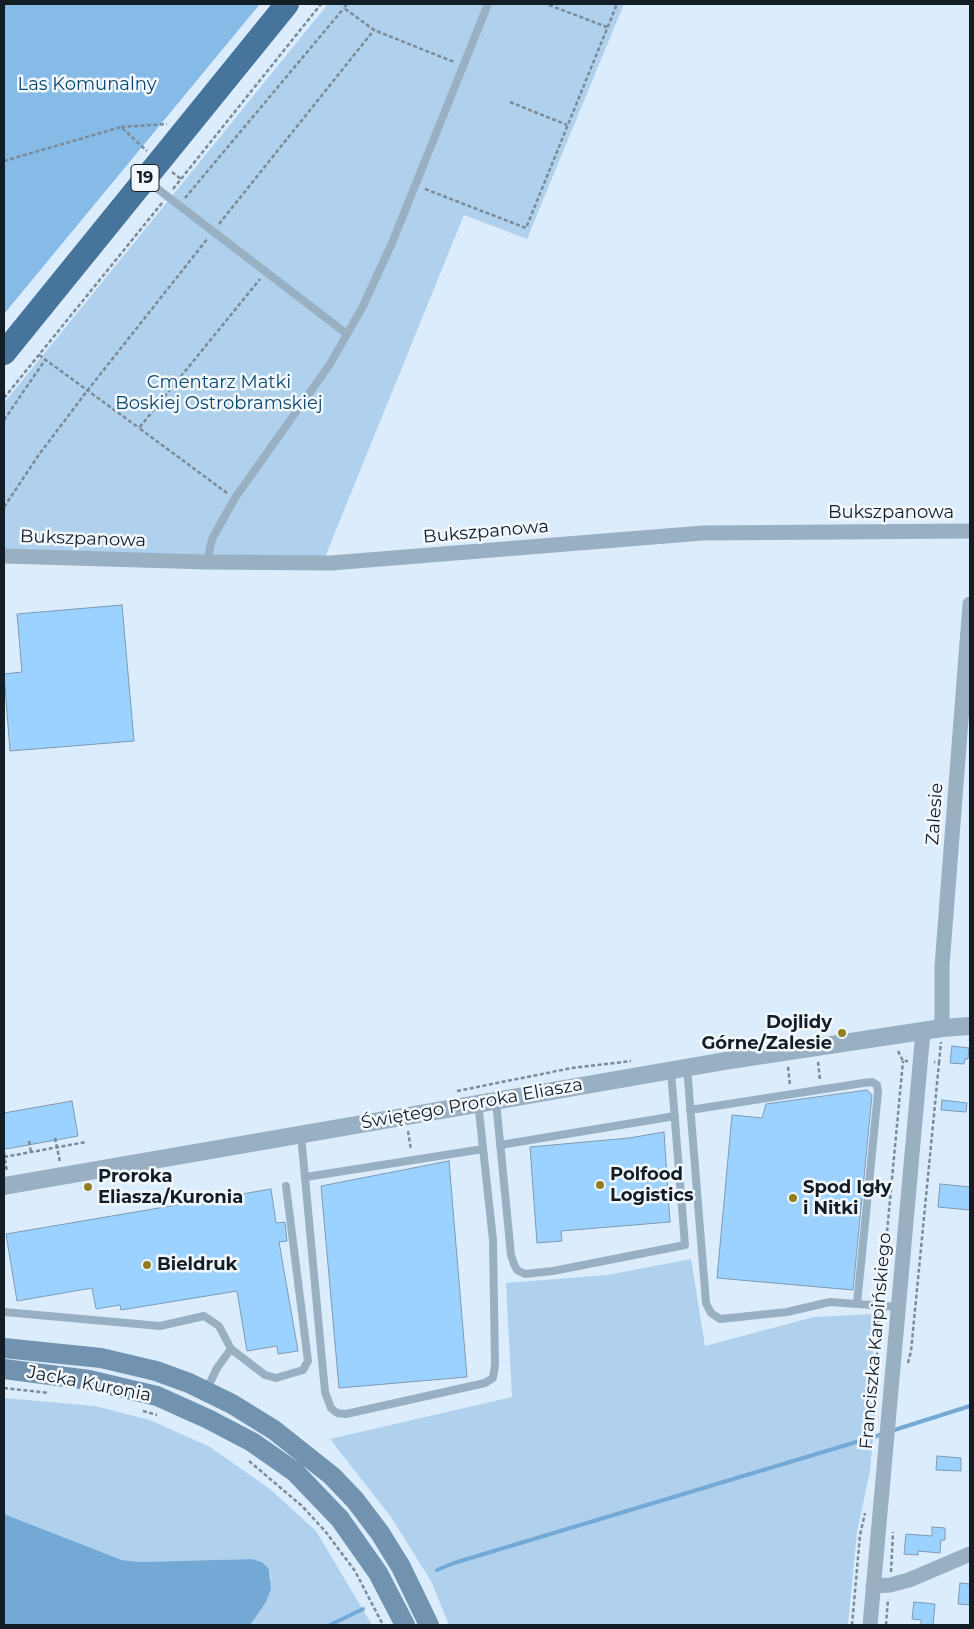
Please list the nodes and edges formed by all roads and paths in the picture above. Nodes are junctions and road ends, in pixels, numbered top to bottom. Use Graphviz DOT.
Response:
graph roads {
  1 [pos="287,4"];
  2 [pos="346,4"];
  3 [pos="488,4"];
  4 [pos="617,4"];
  5 [pos="549,5"];
  6 [pos="344,8"];
  7 [pos="607,27"];
  8 [pos="374,30"];
  9 [pos="463,66"];
  10 [pos="510,102"];
  11 [pos="167,124"];
  12 [pos="568,125"];
  13 [pos="121,127"];
  14 [pos="145,150"];
  15 [pos="4,161"];
  16 [pos="144,180"];
  17 [pos="415,185"];
  18 [pos="179,205"];
  19 [pos="213,232"];
  20 [pos="266,273"];
  21 [pos="347,334"];
  22 [pos="4,354"];
  23 [pos="39,355"];
  24 [pos="45,360"];
  25 [pos="87,391"];
  26 [pos="4,420"];
  27 [pos="139,428"];
  28 [pos="235,498"];
  29 [pos="4,507"];
  30 [pos="970,531"];
  31 [pos="4,556"];
  32 [pos="208,562"];
  33 [pos="970,604"];
  34 [pos="968,662"];
  35 [pos="970,1026"];
  36 [pos="942,1028"];
  37 [pos="923,1031"];
  38 [pos="895,1049"];
  39 [pos="827,1060"];
  40 [pos="903,1060"];
  41 [pos="818,1062"];
  42 [pos="921,1062"];
  43 [pos="810,1063"];
  44 [pos="795,1066"];
  45 [pos="679,1068"];
  46 [pos="820,1076"];
  47 [pos="789,1080"];
  48 [pos="496,1099"];
  49 [pos="478,1102"];
  50 [pos="690,1110"];
  51 [pos="675,1116"];
  52 [pos="416,1128"];
  53 [pos="408,1129"];
  54 [pos="398,1131"];
  55 [pos="301,1133"];
  56 [pos="55,1138"];
  57 [pos="29,1141"];
  58 [pos="86,1142"];
  59 [pos="500,1145"];
  60 [pos="56,1147"];
  61 [pos="483,1148"];
  62 [pos="31,1152"];
  63 [pos="4,1156"];
  64 [pos="413,1160"];
  65 [pos="6,1166"];
  66 [pos="60,1166"];
  67 [pos="306,1177"];
  68 [pos="4,1186"];
  69 [pos="286,1186"];
  70 [pos="857,1304"];
  71 [pos="880,1306"];
  72 [pos="898,1307"];
  73 [pos="4,1312"];
  74 [pos="4,1348"];
  75 [pos="231,1349"];
  76 [pos="907,1366"];
  77 [pos="4,1370"];
  78 [pos="879,1371"];
  79 [pos="4,1388"];
  80 [pos="206,1391"];
  81 [pos="57,1394"];
  82 [pos="141,1410"];
  83 [pos="163,1418"];
  84 [pos="246,1459"];
  85 [pos="866,1511"];
  86 [pos="970,1554"];
  87 [pos="873,1586"];
  88 [pos="383,1625"];
  89 [pos="405,1625"];
  90 [pos="429,1625"];
  91 [pos="852,1625"];
  92 [pos="870,1625"];
  1 -- 16 [label="highway, 19"];
  2 -- 6 [label="path"];
  3 -- 9 [label="lane"];
  4 -- 7 [label="path"];
  5 -- 7 [label="path"];
  6 -- 8 [label="path"];
  6 -- 18 [label="path"];
  7 -- 12 [label="path"];
  8 -- 9 [label="path"];
  8 -- 19 [label="path"];
  9 -- 17 [label="lane"];
  10 -- 12 [label="path"];
  11 -- 13 [label="path"];
  12 -- 17 [label="path"];
  13 -- 14 [label="path"];
  13 -- 15 [label="path"];
  16 -- 18 [label="lane"];
  16 -- 22 [label="highway, 19"];
  17 -- 21 [label="lane"];
  18 -- 19 [label="lane"];
  19 -- 20 [label="lane"];
  19 -- 25 [label="path"];
  20 -- 21 [label="lane"];
  20 -- 27 [label="path"];
  21 -- 28 [label="lane"];
  23 -- 24 [label="path"];
  24 -- 25 [label="path"];
  24 -- 26 [label="path"];
  25 -- 27 [label="path"];
  25 -- 29 [label="path"];
  27 -- 28 [label="path"];
  28 -- 32 [label="lane"];
  30 -- 32 [label="street, Bukszpanowa"];
  31 -- 32 [label="street, Bukszpanowa"];
  33 -- 34 [label="street, Zalesie"];
  34 -- 36 [label="street, Zalesie"];
  35 -- 36 [label="street, Świętego Proroka Eliasza"];
  36 -- 37 [label="street, Świętego Proroka Eliasza"];
  37 -- 42 [label="street, Franciszka Karpińskiego"];
  37 -- 45 [label="street, Świętego Proroka Eliasza"];
  38 -- 40 [label="path"];
  39 -- 41 [label="path"];
  40 -- 42 [label="path"];
  40 -- 71 [label="path"];
  41 -- 43 [label="path"];
  41 -- 46 [label="path"];
  42 -- 72 [label="street, Franciszka Karpińskiego"];
  42 -- 76 [label="path"];
  44 -- 47 [label="path"];
  45 -- 48 [label="street, Świętego Proroka Eliasza"];
  45 -- 50 [label="lane"];
  45 -- 51 [label="lane"];
  48 -- 49 [label="street, Świętego Proroka Eliasza"];
  48 -- 59 [label="lane"];
  49 -- 55 [label="street, Świętego Proroka Eliasza"];
  49 -- 61 [label="lane"];
  50 -- 70 [label="lane"];
  50 -- 70 [label="lane"];
  51 -- 59 [label="lane"];
  51 -- 59 [label="lane"];
  52 -- 53 [label="path"];
  53 -- 54 [label="path"];
  53 -- 64 [label="path"];
  55 -- 67 [label="lane"];
  55 -- 68 [label="street, Świętego Proroka Eliasza"];
  56 -- 60 [label="path"];
  57 -- 62 [label="path"];
  58 -- 60 [label="path"];
  60 -- 62 [label="path"];
  60 -- 66 [label="path"];
  61 -- 64 [label="lane"];
  61 -- 67 [label="lane"];
  62 -- 63 [label="path"];
  63 -- 65 [label="path"];
  64 -- 67 [label="lane"];
  69 -- 75 [label="lane"];
  70 -- 71 [label="lane"];
  71 -- 72 [label="lane"];
  71 -- 78 [label="path"];
  72 -- 87 [label="street, Franciszka Karpińskiego"];
  73 -- 75 [label="lane"];
  74 -- 80 [label="main road, Jacka Kuronia"];
  75 -- 80 [label="lane"];
  77 -- 89 [label="main road, Jacka Kuronia"];
  79 -- 81 [label="path"];
  80 -- 90 [label="main road, Jacka Kuronia"];
  82 -- 83 [label="path"];
  84 -- 88 [label="path"];
  85 -- 91 [label="path"];
  86 -- 87 [label="street"];
  87 -- 92 [label="street, Franciszka Karpińskiego"];
}
